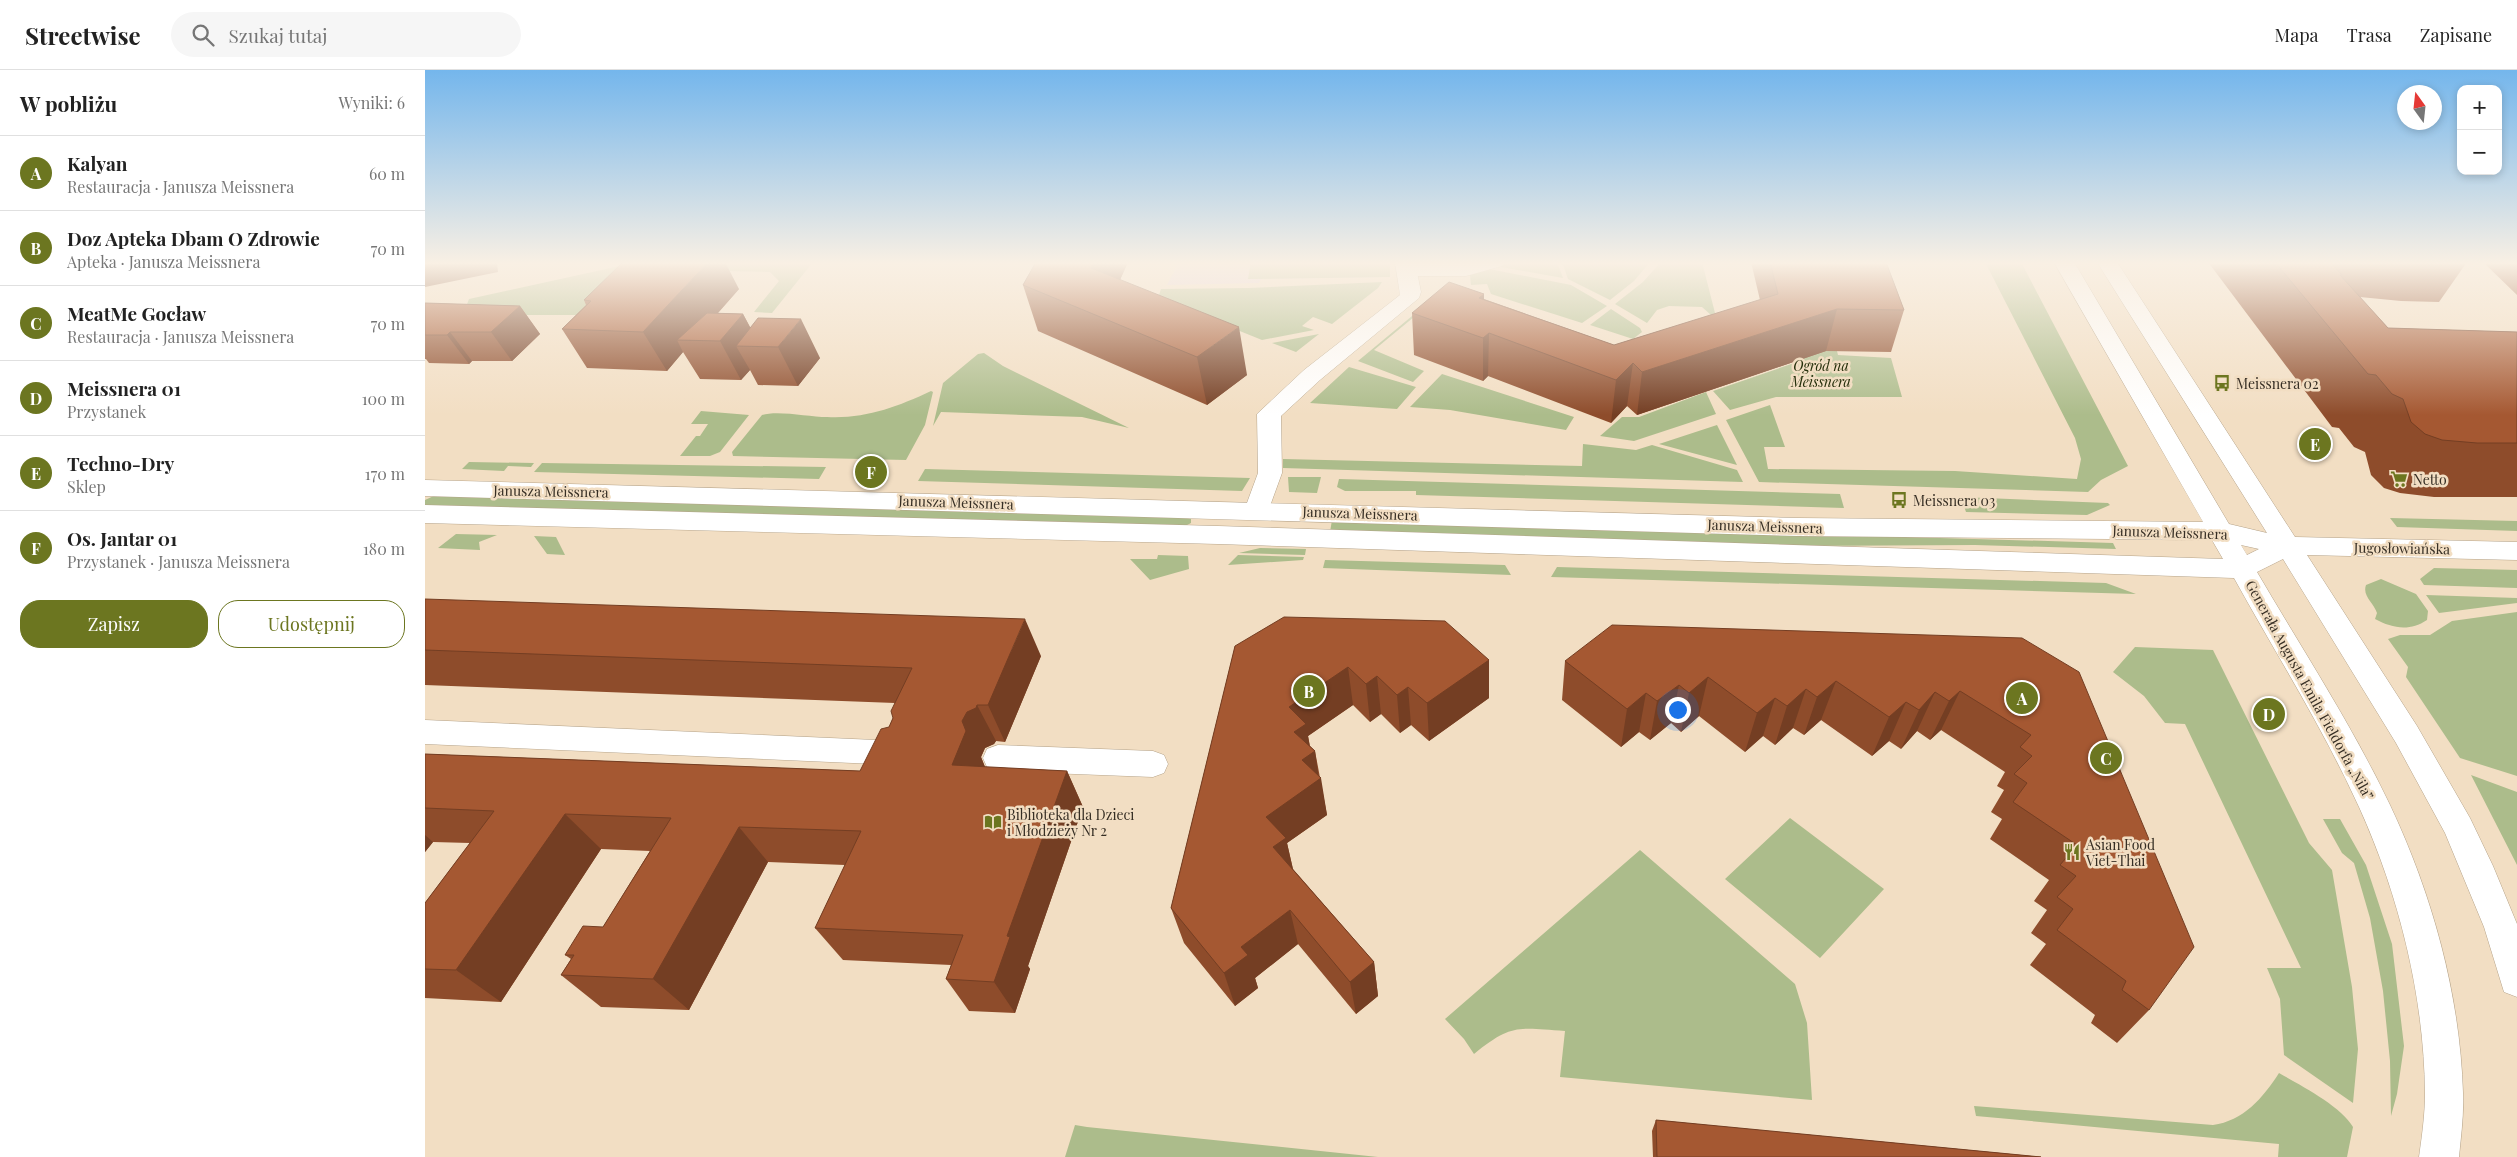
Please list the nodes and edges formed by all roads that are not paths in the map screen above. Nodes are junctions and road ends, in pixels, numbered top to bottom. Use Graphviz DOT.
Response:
graph roads {
  1 [pos="1390,313"];
  2 [pos="2094,313"];
  3 [pos="2140,313"];
  4 [pos="425,488"];
  5 [pos="1257,511"];
  6 [pos="425,514"];
  7 [pos="2221,531"];
  8 [pos="1218,536"];
  9 [pos="2286,546"];
  10 [pos="2517,551"];
  11 [pos="2243,569"];
  12 [pos="425,732"];
  13 [pos="898,753"];
  14 [pos="998,758"];
  15 [pos="1153,764"];
  16 [pos="2517,980"];
  17 [pos="2439,1157"];
  1 -- 5 [label="street"];
  2 -- 7 [label="street, Generała Augusta Emila Fieldorfa „Nila”"];
  3 -- 9 [label="street"];
  4 -- 5 [label="street, Janusza Meissnera"];
  5 -- 7 [label="street, Janusza Meissnera"];
  5 -- 8 [label="street"];
  6 -- 8 [label="street, Janusza Meissnera"];
  7 -- 9 [label="street, Janusza Meissnera"];
  7 -- 11 [label="street, Generała Augusta Emila Fieldorfa „Nila”"];
  8 -- 11 [label="street, Janusza Meissnera"];
  9 -- 10 [label="street, Jugosłowiańska"];
  9 -- 11 [label="street, Janusza Meissnera"];
  9 -- 16 [label="street"];
  11 -- 17 [label="street, Generała Augusta Emila Fieldorfa „Nila”"];
  12 -- 13 [label="street"];
  14 -- 15 [label="street"];
}
